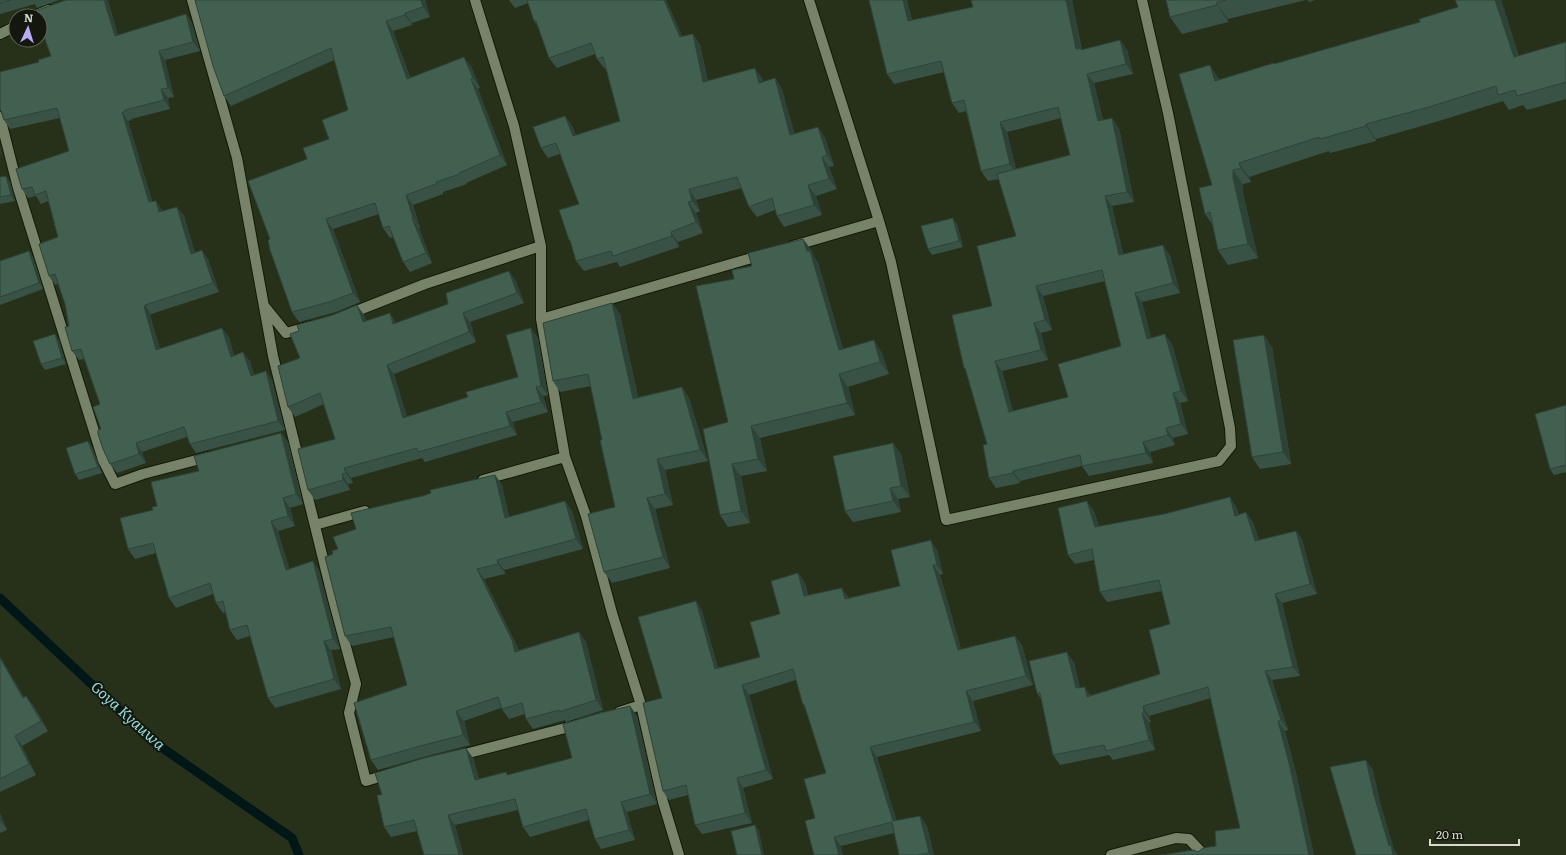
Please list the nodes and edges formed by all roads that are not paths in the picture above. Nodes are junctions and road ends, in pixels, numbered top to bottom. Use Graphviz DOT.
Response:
graph roads {
  1 [pos="192,0"];
  2 [pos="475,0"];
  3 [pos="809,0"];
  4 [pos="1142,0"];
  5 [pos="58,7"];
  6 [pos="48,11"];
  7 [pos="0,117"];
  8 [pos="879,221"];
  9 [pos="541,246"];
  10 [pos="787,248"];
  11 [pos="771,252"];
  12 [pos="264,305"];
  13 [pos="338,318"];
  14 [pos="541,319"];
  15 [pos="323,322"];
  16 [pos="218,454"];
  17 [pos="565,457"];
  18 [pos="474,482"];
  19 [pos="376,508"];
  20 [pos="315,525"];
  21 [pos="641,705"];
  22 [pos="611,714"];
  23 [pos="588,722"];
  24 [pos="444,759"];
  25 [pos="401,770"];
  26 [pos="679,855"];
  27 [pos="1111,855"];
  28 [pos="1204,855"];
  1 -- 12 [label="street"];
  2 -- 9 [label="street"];
  3 -- 8 [label="street"];
  4 -- 8 [label="street"];
  5 -- 6 [label="street"];
  7 -- 16 [label="street"];
  8 -- 10 [label="street"];
  9 -- 13 [label="street"];
  9 -- 14 [label="street"];
  11 -- 14 [label="street"];
  12 -- 15 [label="street"];
  12 -- 20 [label="street"];
  14 -- 17 [label="street"];
  17 -- 18 [label="street"];
  17 -- 21 [label="street"];
  19 -- 20 [label="street"];
  20 -- 25 [label="street"];
  21 -- 22 [label="street"];
  21 -- 26 [label="street"];
  23 -- 24 [label="street"];
  27 -- 28 [label="street"];
}
